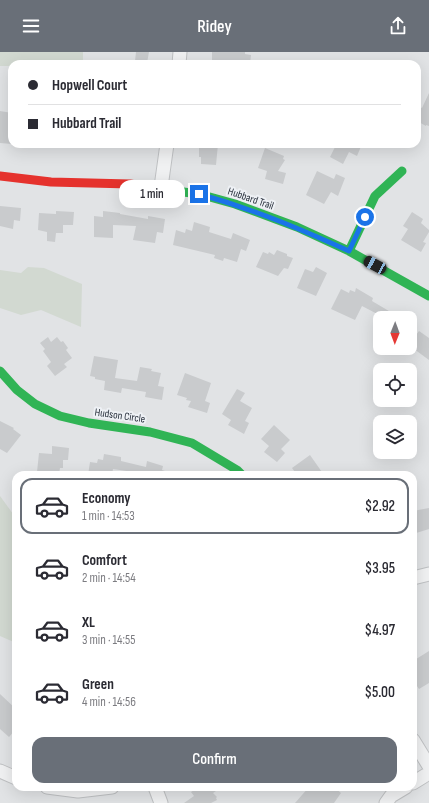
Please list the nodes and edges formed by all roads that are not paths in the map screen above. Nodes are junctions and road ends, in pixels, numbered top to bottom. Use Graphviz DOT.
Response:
graph roads {
  1 [pos="167,148"];
  2 [pos="402,171"];
  3 [pos="0,176"];
  4 [pos="161,187"];
  5 [pos="349,251"];
  6 [pos="429,296"];
  7 [pos="0,371"];
  8 [pos="238,471"];
  9 [pos="429,574"];
  10 [pos="417,577"];
  11 [pos="417,746"];
  12 [pos="429,766"];
  13 [pos="0,771"];
  14 [pos="429,773"];
  15 [pos="12,776"];
  16 [pos="417,780"];
  17 [pos="156,791"];
  18 [pos="399,791"];
  19 [pos="161,803"];
  20 [pos="386,803"];
  1 -- 4 [label="street"];
  2 -- 5 [label="street"];
  3 -- 4 [label="street, Hubbard Trail"];
  4 -- 5 [label="street, Hubbard Trail"];
  5 -- 6 [label="street, Hubbard Trail"];
  7 -- 8 [label="street, Hudson Circle"];
  9 -- 10 [label="street"];
  11 -- 12 [label="street"];
  13 -- 15 [label="street"];
  14 -- 16 [label="street"];
  17 -- 19 [label="street"];
  18 -- 20 [label="street"];
}
